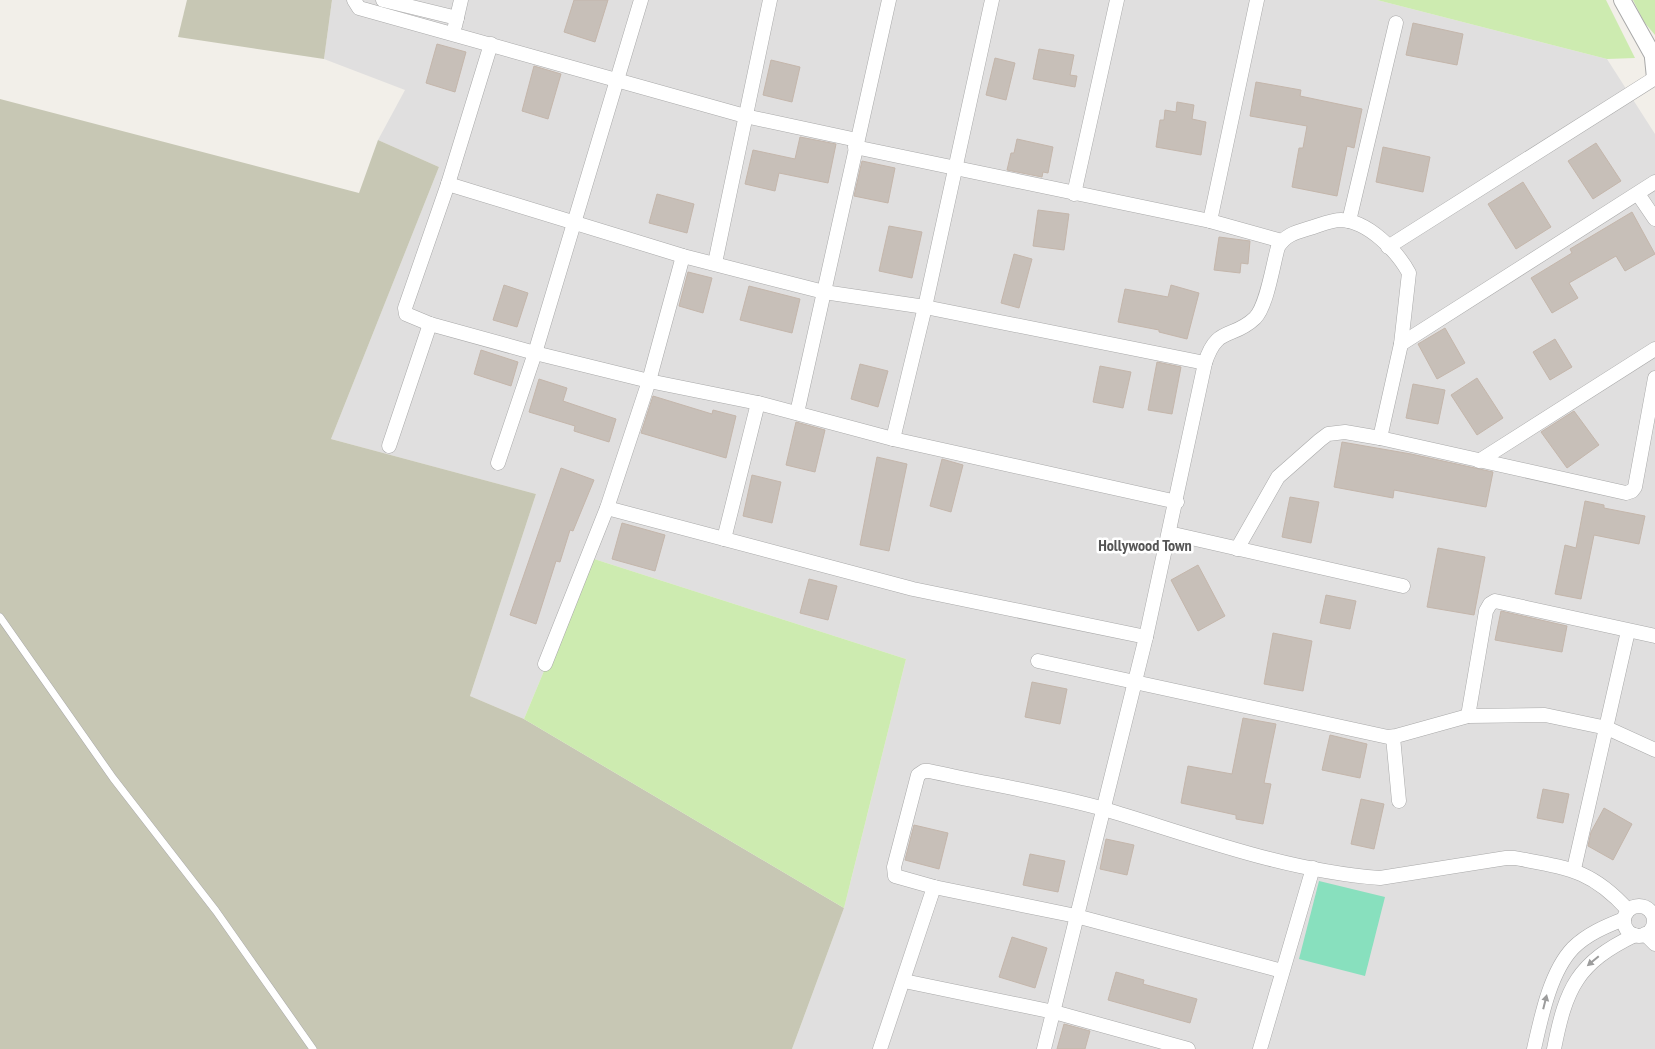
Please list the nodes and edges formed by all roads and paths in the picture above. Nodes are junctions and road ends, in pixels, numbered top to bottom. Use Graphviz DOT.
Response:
graph roads {
  1 [pos="354,0"];
  2 [pos="383,0"];
  3 [pos="461,0"];
  4 [pos="641,0"];
  5 [pos="770,0"];
  6 [pos="889,0"];
  7 [pos="992,0"];
  8 [pos="1117,0"];
  9 [pos="1257,0"];
  10 [pos="1622,0"];
  11 [pos="457,18"];
  12 [pos="1396,23"];
  13 [pos="453,33"];
  14 [pos="491,44"];
  15 [pos="1654,58"];
  16 [pos="1655,78"];
  17 [pos="618,81"];
  18 [pos="745,116"];
  19 [pos="856,144"];
  20 [pos="956,169"];
  21 [pos="1655,182"];
  22 [pos="448,184"];
  23 [pos="1074,194"];
  24 [pos="1638,194"];
  25 [pos="1655,219"];
  26 [pos="1210,221"];
  27 [pos="1349,221"];
  28 [pos="573,223"];
  29 [pos="1282,241"];
  30 [pos="1388,247"];
  31 [pos="683,256"];
  32 [pos="715,264"];
  33 [pos="824,292"];
  34 [pos="926,307"];
  35 [pos="430,324"];
  36 [pos="1401,344"];
  37 [pos="1655,349"];
  38 [pos="535,353"];
  39 [pos="1205,363"];
  40 [pos="1655,378"];
  41 [pos="649,381"];
  42 [pos="758,403"];
  43 [pos="797,413"];
  44 [pos="1380,438"];
  45 [pos="893,439"];
  46 [pos="390,446"];
  47 [pos="1478,461"];
  48 [pos="498,463"];
  49 [pos="1177,502"];
  50 [pos="607,508"];
  51 [pos="1169,533"];
  52 [pos="724,540"];
  53 [pos="1237,549"];
  54 [pos="1402,586"];
  55 [pos="0,617"];
  56 [pos="1628,631"];
  57 [pos="1655,636"];
  58 [pos="1146,637"];
  59 [pos="1038,661"];
  60 [pos="545,664"];
  61 [pos="1134,681"];
  62 [pos="1468,716"];
  63 [pos="1607,728"];
  64 [pos="1393,737"];
  65 [pos="1655,750"];
  66 [pos="1399,801"];
  67 [pos="1102,809"];
  68 [pos="1312,868"];
  69 [pos="1574,870"];
  70 [pos="934,887"];
  71 [pos="1651,908"];
  72 [pos="1626,914"];
  73 [pos="1076,916"];
  74 [pos="1654,922"];
  75 [pos="1645,938"];
  76 [pos="1282,972"];
  77 [pos="904,981"];
  78 [pos="1054,1012"];
  79 [pos="312,1049"];
  80 [pos="880,1049"];
  81 [pos="1044,1049"];
  82 [pos="1188,1049"];
  83 [pos="1260,1049"];
  84 [pos="1534,1049"];
  85 [pos="1554,1049"];
  1 -- 13 [label="street"];
  2 -- 11 [label="street"];
  3 -- 11 [label="street"];
  4 -- 17 [label="street"];
  5 -- 18 [label="street"];
  6 -- 19 [label="street"];
  7 -- 20 [label="street"];
  8 -- 23 [label="street"];
  9 -- 26 [label="street"];
  10 -- 15 [label="street"];
  11 -- 13 [label="street"];
  12 -- 27 [label="street"];
  13 -- 14 [label="street"];
  14 -- 17 [label="street"];
  14 -- 22 [label="street"];
  15 -- 16 [label="street"];
  16 -- 30 [label="street"];
  17 -- 18 [label="street"];
  17 -- 28 [label="street"];
  18 -- 19 [label="street"];
  18 -- 32 [label="street"];
  19 -- 20 [label="street"];
  19 -- 33 [label="street"];
  20 -- 23 [label="street"];
  20 -- 34 [label="street"];
  21 -- 24 [label="street"];
  22 -- 28 [label="street"];
  22 -- 35 [label="street"];
  23 -- 26 [label="street"];
  24 -- 25 [label="street"];
  24 -- 36 [label="street"];
  26 -- 29 [label="street"];
  27 -- 29 [label="street"];
  27 -- 30 [label="street"];
  28 -- 31 [label="street"];
  28 -- 38 [label="street"];
  29 -- 39 [label="street"];
  30 -- 36 [label="street"];
  31 -- 32 [label="street"];
  31 -- 41 [label="street"];
  32 -- 33 [label="street"];
  33 -- 34 [label="street"];
  33 -- 43 [label="street"];
  34 -- 39 [label="street"];
  34 -- 45 [label="street"];
  35 -- 38 [label="street"];
  35 -- 46 [label="street"];
  36 -- 44 [label="street"];
  37 -- 47 [label="street"];
  38 -- 41 [label="street"];
  38 -- 48 [label="street"];
  39 -- 49 [label="street"];
  40 -- 47 [label="street"];
  41 -- 42 [label="street"];
  41 -- 50 [label="street"];
  42 -- 43 [label="street"];
  42 -- 52 [label="street"];
  43 -- 45 [label="street"];
  44 -- 47 [label="street"];
  44 -- 53 [label="street"];
  45 -- 49 [label="street"];
  49 -- 51 [label="street"];
  50 -- 52 [label="street"];
  50 -- 60 [label="street"];
  51 -- 53 [label="street"];
  51 -- 58 [label="street"];
  52 -- 58 [label="street"];
  53 -- 54 [label="street"];
  55 -- 79 [label="lane"];
  56 -- 57 [label="street"];
  56 -- 62 [label="street"];
  56 -- 63 [label="street"];
  58 -- 61 [label="street"];
  59 -- 61 [label="street"];
  61 -- 64 [label="street"];
  61 -- 67 [label="street"];
  62 -- 63 [label="street"];
  62 -- 64 [label="street"];
  63 -- 65 [label="street"];
  63 -- 69 [label="street"];
  64 -- 66 [label="street"];
  67 -- 68 [label="street"];
  67 -- 70 [label="street"];
  67 -- 73 [label="street"];
  68 -- 69 [label="street"];
  68 -- 76 [label="street"];
  69 -- 72 [label="street"];
  70 -- 73 [label="street"];
  70 -- 77 [label="street"];
  71 -- 72 [label="street"];
  71 -- 74 [label="street"];
  72 -- 75 [label="street"];
  84 -- 72 [label="street, one-way"];
  73 -- 76 [label="street"];
  73 -- 78 [label="street"];
  74 -- 75 [label="street"];
  75 -- 85 [label="street, one-way"];
  76 -- 83 [label="street"];
  77 -- 78 [label="street"];
  77 -- 80 [label="street"];
  78 -- 81 [label="street"];
  78 -- 82 [label="street"];
}
